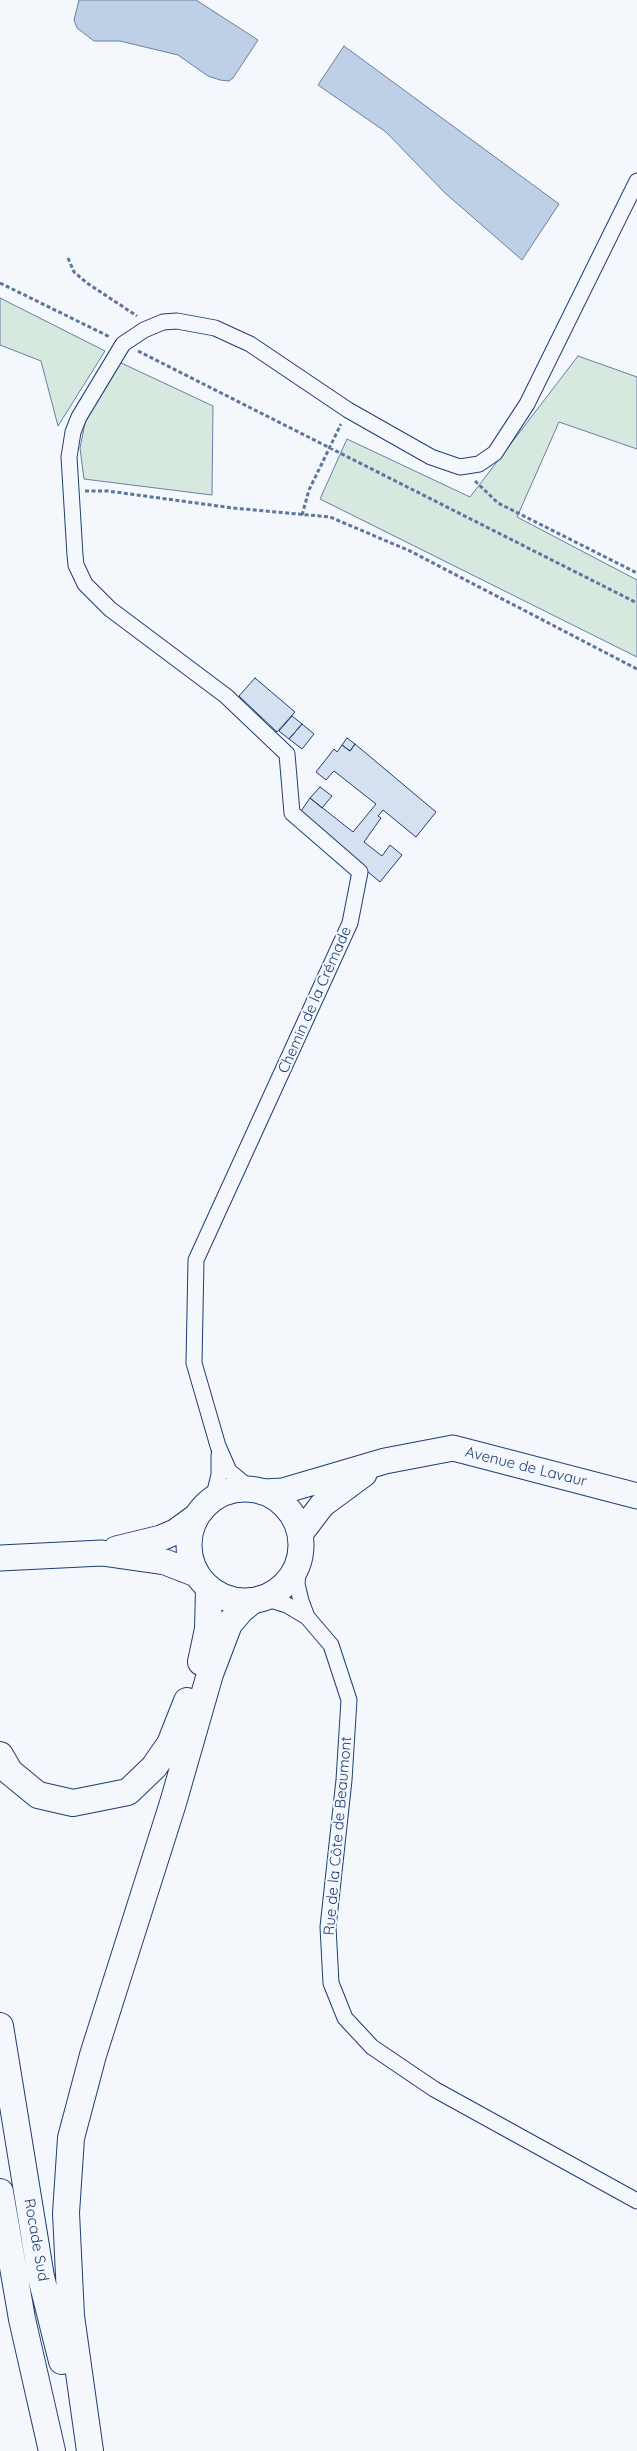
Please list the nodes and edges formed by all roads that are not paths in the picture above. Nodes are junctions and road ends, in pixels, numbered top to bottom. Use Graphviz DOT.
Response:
graph roads {
  1 [pos="637,181"];
  2 [pos="218,1446"];
  3 [pos="385,1461"];
  4 [pos="257,1491"];
  5 [pos="637,1496"];
  6 [pos="205,1508"];
  7 [pos="300,1534"];
  8 [pos="102,1553"];
  9 [pos="2,1558"];
  10 [pos="299,1563"];
  11 [pos="202,1582"];
  12 [pos="258,1600"];
  13 [pos="307,1616"];
  14 [pos="0,1755"];
  15 [pos="0,2026"];
  16 [pos="0,2192"];
  17 [pos="637,2201"];
  18 [pos="52,2451"];
  19 [pos="85,2451"];
  20 [pos="90,2451"];
  1 -- 2 [label="street, Chemin de la Crémade"];
  2 -- 4 [label="street"];
  2 -- 6 [label="street"];
  3 -- 4 [label="main road, Avenue de Lavaur"];
  3 -- 5 [label="main road, Avenue de Lavaur"];
  3 -- 7 [label="main road"];
  4 -- 6 [label="main road"];
  4 -- 7 [label="main road"];
  6 -- 8 [label="main road"];
  6 -- 11 [label="main road"];
  7 -- 10 [label="main road"];
  8 -- 9 [label="main road"];
  8 -- 11 [label="main road"];
  10 -- 12 [label="main road"];
  10 -- 13 [label="street, Rue de la Côte de Beaumont"];
  11 -- 12 [label="main road"];
  11 -- 14 [label="highway"];
  12 -- 13 [label="street, Rue de la Côte de Beaumont"];
  12 -- 20 [label="highway"];
  13 -- 17 [label="street, Rue de la Côte de Beaumont"];
  15 -- 19 [label="highway, Rocade Sud"];
  16 -- 18 [label="highway, Rocade Sud"];
}
